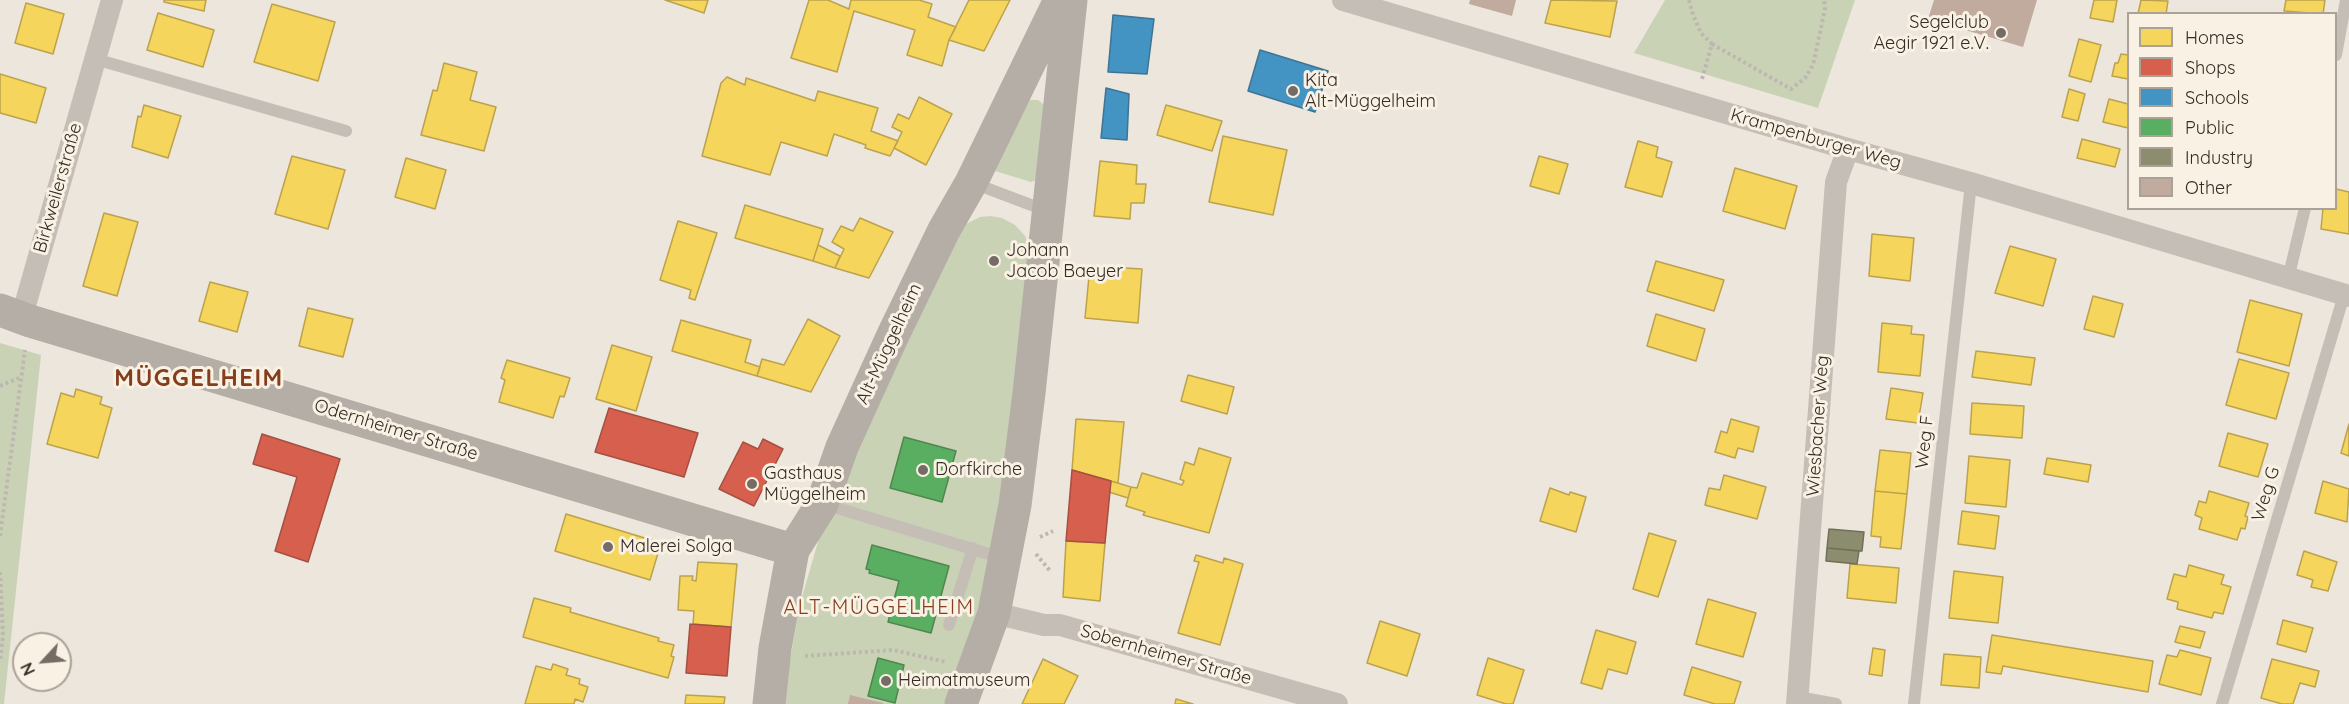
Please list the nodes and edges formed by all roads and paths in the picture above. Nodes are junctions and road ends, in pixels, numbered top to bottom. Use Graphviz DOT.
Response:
graph roads {
  1 [pos="112,0"];
  2 [pos="1060,0"];
  3 [pos="1071,0"];
  4 [pos="1343,0"];
  5 [pos="1689,0"];
  6 [pos="1824,0"];
  7 [pos="2346,0"];
  8 [pos="1712,44"];
  9 [pos="2337,50"];
  10 [pos="95,59"];
  11 [pos="1695,103"];
  12 [pos="346,131"];
  13 [pos="1848,149"];
  14 [pos="971,183"];
  15 [pos="1971,183"];
  16 [pos="2305,210"];
  17 [pos="1048,211"];
  18 [pos="2288,279"];
  19 [pos="2346,295"];
  20 [pos="17,315"];
  21 [pos="20,378"];
  22 [pos="0,386"];
  23 [pos="822,504"];
  24 [pos="0,536"];
  25 [pos="973,548"];
  26 [pos="793,550"];
  27 [pos="1003,559"];
  28 [pos="0,572"];
  29 [pos="994,613"];
  30 [pos="949,625"];
  31 [pos="774,658"];
  32 [pos="0,660"];
  33 [pos="974,673"];
  34 [pos="1797,700"];
  35 [pos="769,704"];
  36 [pos="961,704"];
  37 [pos="1337,704"];
  38 [pos="1836,704"];
  39 [pos="1914,704"];
  40 [pos="2222,704"];
  1 -- 10 [label="street, Birkweilerstraße"];
  2 -- 14 [label="main road, Alt-Müggelheim"];
  3 -- 17 [label="main road"];
  4 -- 11 [label="street, Krampenburger Weg"];
  5 -- 8 [label="path"];
  6 -- 8 [label="path"];
  7 -- 9 [label="lane"];
  8 -- 11 [label="path"];
  10 -- 12 [label="lane"];
  10 -- 20 [label="street, Birkweilerstraße"];
  11 -- 13 [label="street, Krampenburger Weg"];
  13 -- 15 [label="street, Krampenburger Weg"];
  13 -- 34 [label="street, Wiesbacher Weg"];
  14 -- 17 [label="lane"];
  14 -- 23 [label="main road, Alt-Müggelheim"];
  15 -- 18 [label="street, Krampenburger Weg"];
  15 -- 39 [label="lane, Weg F"];
  16 -- 18 [label="lane"];
  17 -- 27 [label="main road"];
  18 -- 19 [label="street, Krampenburger Weg"];
  19 -- 40 [label="lane, Weg G"];
  20 -- 21 [label="path"];
  20 -- 26 [label="main road, Odernheimer Straße"];
  21 -- 22 [label="path"];
  21 -- 24 [label="path"];
  23 -- 25 [label="lane"];
  23 -- 26 [label="main road, Alt-Müggelheim"];
  25 -- 27 [label="lane"];
  25 -- 30 [label="lane"];
  26 -- 31 [label="main road, Alt-Müggelheim"];
  27 -- 29 [label="main road"];
  28 -- 32 [label="path"];
  29 -- 33 [label="main road"];
  29 -- 37 [label="street, Sobernheimer Straße"];
  31 -- 33 [label="path"];
  31 -- 35 [label="main road, Alt-Müggelheim"];
  33 -- 36 [label="main road"];
  34 -- 38 [label="lane"];
}
